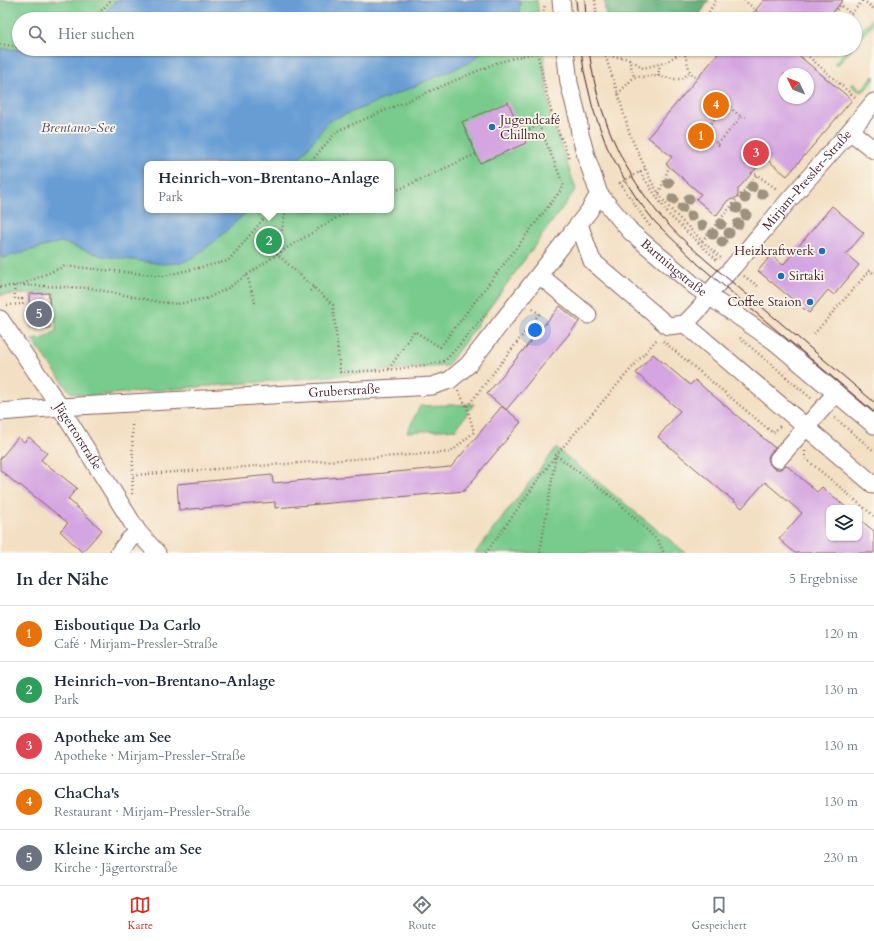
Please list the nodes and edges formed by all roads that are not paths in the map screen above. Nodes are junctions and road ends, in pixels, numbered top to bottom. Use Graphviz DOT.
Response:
graph roads {
  1 [pos="561,0"];
  2 [pos="562,12"];
  3 [pos="566,56"];
  4 [pos="870,107"];
  5 [pos="850,131"];
  6 [pos="874,150"];
  7 [pos="599,194"];
  8 [pos="579,224"];
  9 [pos="539,275"];
  10 [pos="708,295"];
  11 [pos="588,315"];
  12 [pos="0,319"];
  13 [pos="685,324"];
  14 [pos="836,393"];
  15 [pos="60,407"];
  16 [pos="0,412"];
  17 [pos="874,425"];
  18 [pos="802,433"];
  19 [pos="778,459"];
  20 [pos="874,485"];
  21 [pos="138,532"];
  22 [pos="119,553"];
  23 [pos="157,553"];
  1 -- 2 [label="street"];
  3 -- 7 [label="street, Bartningstraße"];
  4 -- 5 [label="street, Mirjam-Pressler-Straße"];
  5 -- 6 [label="street"];
  5 -- 10 [label="street, Mirjam-Pressler-Straße"];
  7 -- 8 [label="street, Gruberstraße"];
  7 -- 10 [label="street, Bartningstraße"];
  8 -- 9 [label="street, Gruberstraße"];
  8 -- 13 [label="street"];
  9 -- 11 [label="street"];
  9 -- 15 [label="street, Gruberstraße"];
  10 -- 13 [label="street, Mirjam-Pressler-Straße"];
  10 -- 14 [label="street, Bartningstraße"];
  12 -- 15 [label="street, Jägertorstraße"];
  13 -- 18 [label="street"];
  14 -- 17 [label="street, Bartningstraße"];
  14 -- 18 [label="street"];
  15 -- 16 [label="street, Gruberstraße"];
  15 -- 21 [label="street, Jägertorstraße"];
  18 -- 19 [label="street"];
  18 -- 20 [label="street"];
  21 -- 22 [label="street"];
  21 -- 23 [label="street, Jägertorstraße"];
}
